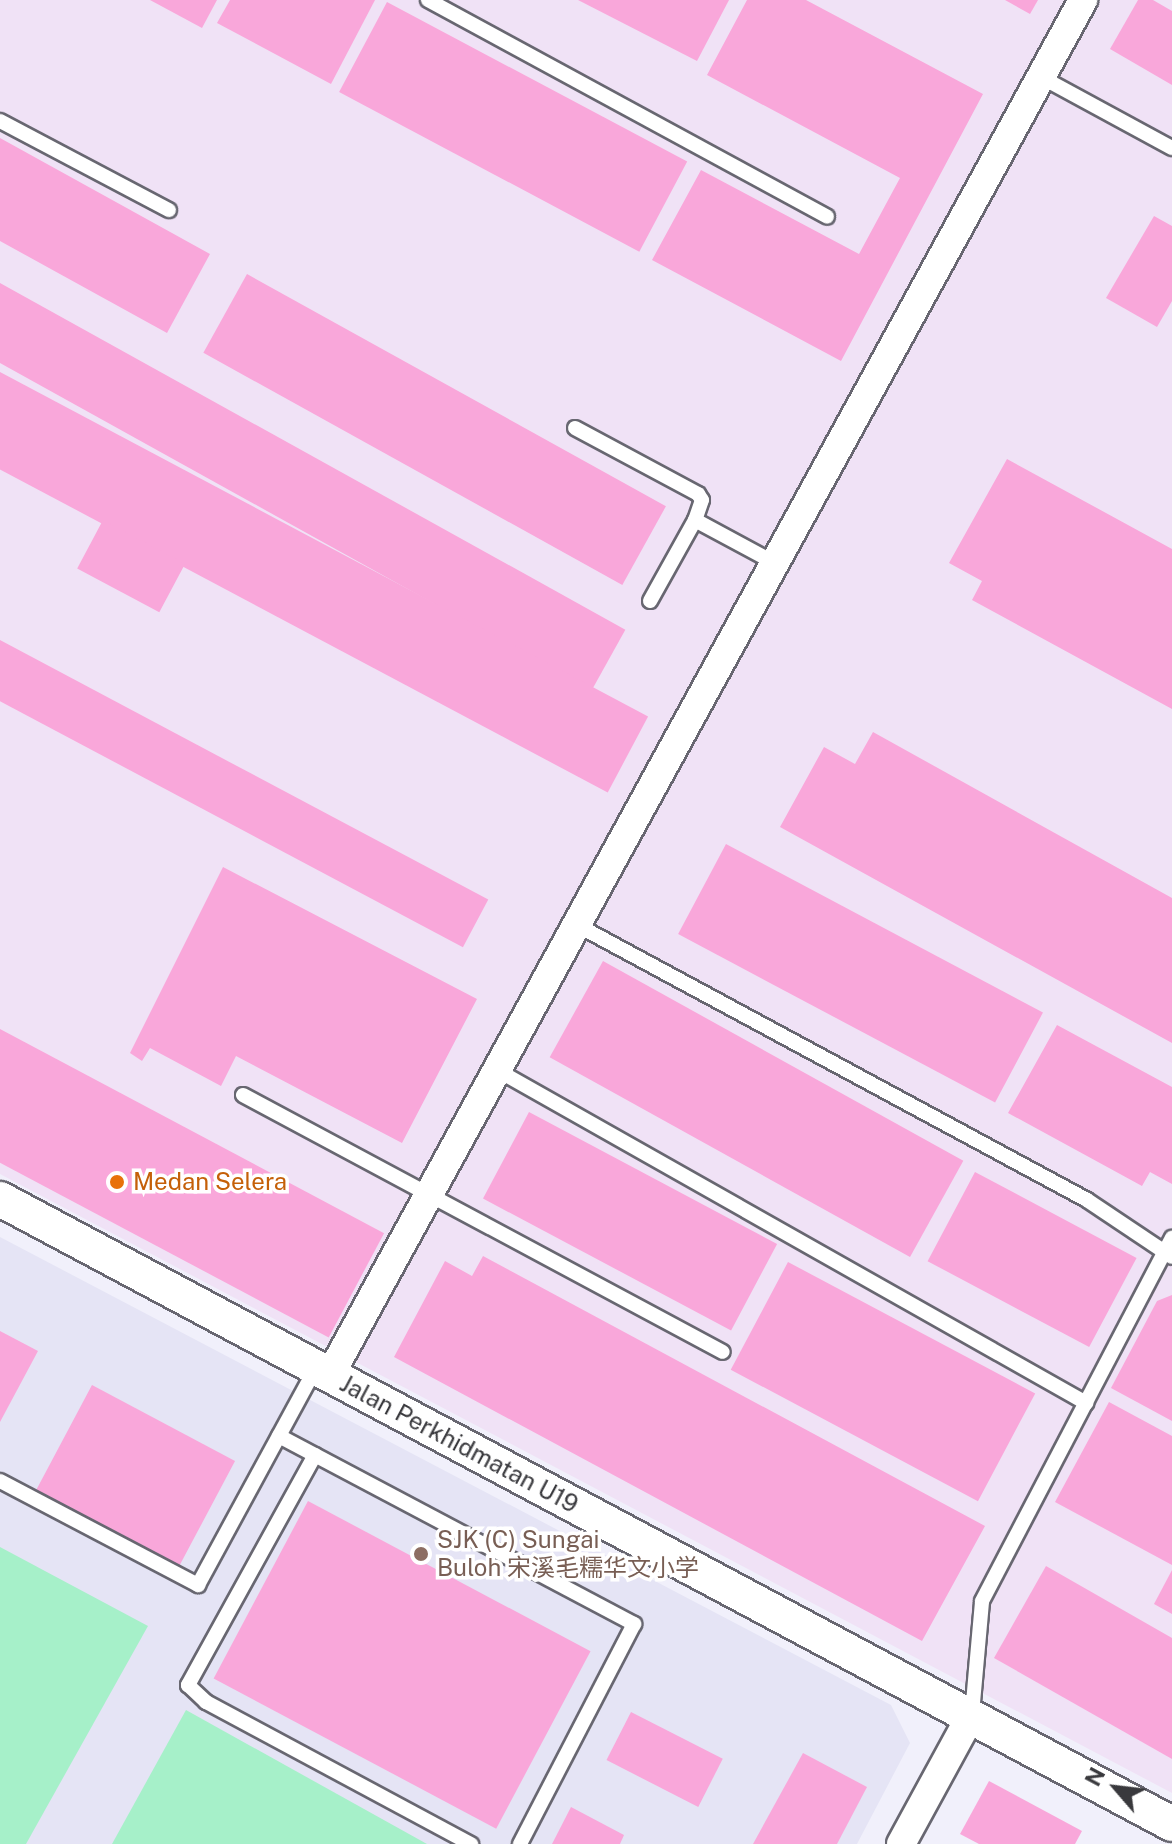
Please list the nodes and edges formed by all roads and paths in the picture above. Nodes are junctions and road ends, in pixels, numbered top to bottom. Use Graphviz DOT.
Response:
graph roads {
  1 [pos="428,0"];
  2 [pos="1083,0"];
  3 [pos="1041,77"];
  4 [pos="0,121"];
  5 [pos="1172,148"];
  6 [pos="169,210"];
  7 [pos="827,217"];
  8 [pos="575,428"];
  9 [pos="695,520"];
  10 [pos="775,563"];
  11 [pos="650,601"];
  12 [pos="577,925"];
  13 [pos="497,1070"];
  14 [pos="243,1095"];
  15 [pos="429,1193"];
  16 [pos="0,1199"];
  17 [pos="1172,1238"];
  18 [pos="1168,1255"];
  19 [pos="723,1352"];
  20 [pos="323,1372"];
  21 [pos="1086,1403"];
  22 [pos="279,1436"];
  23 [pos="315,1455"];
  24 [pos="0,1481"];
  25 [pos="972,1714"];
  26 [pos="1172,1824"];
  27 [pos="471,1844"];
  28 [pos="520,1844"];
  29 [pos="901,1844"];
  1 -- 7 [label="lane"];
  2 -- 3 [label="street"];
  3 -- 5 [label="lane"];
  3 -- 10 [label="street"];
  4 -- 6 [label="lane"];
  8 -- 9 [label="lane"];
  9 -- 10 [label="lane"];
  9 -- 11 [label="lane"];
  10 -- 12 [label="street"];
  12 -- 13 [label="street"];
  12 -- 18 [label="lane"];
  13 -- 15 [label="street"];
  13 -- 21 [label="lane"];
  14 -- 15 [label="lane"];
  15 -- 19 [label="lane"];
  15 -- 20 [label="street"];
  16 -- 20 [label="street, Jalan Perkhidmatan U19"];
  17 -- 18 [label="lane"];
  18 -- 21 [label="lane"];
  20 -- 22 [label="lane"];
  20 -- 25 [label="street, Jalan Perkhidmatan U19"];
  21 -- 25 [label="lane"];
  22 -- 23 [label="lane"];
  22 -- 24 [label="lane"];
  23 -- 27 [label="lane"];
  23 -- 28 [label="lane"];
  25 -- 26 [label="street, Jalan Perkhidmatan U19"];
  25 -- 29 [label="street"];
}
